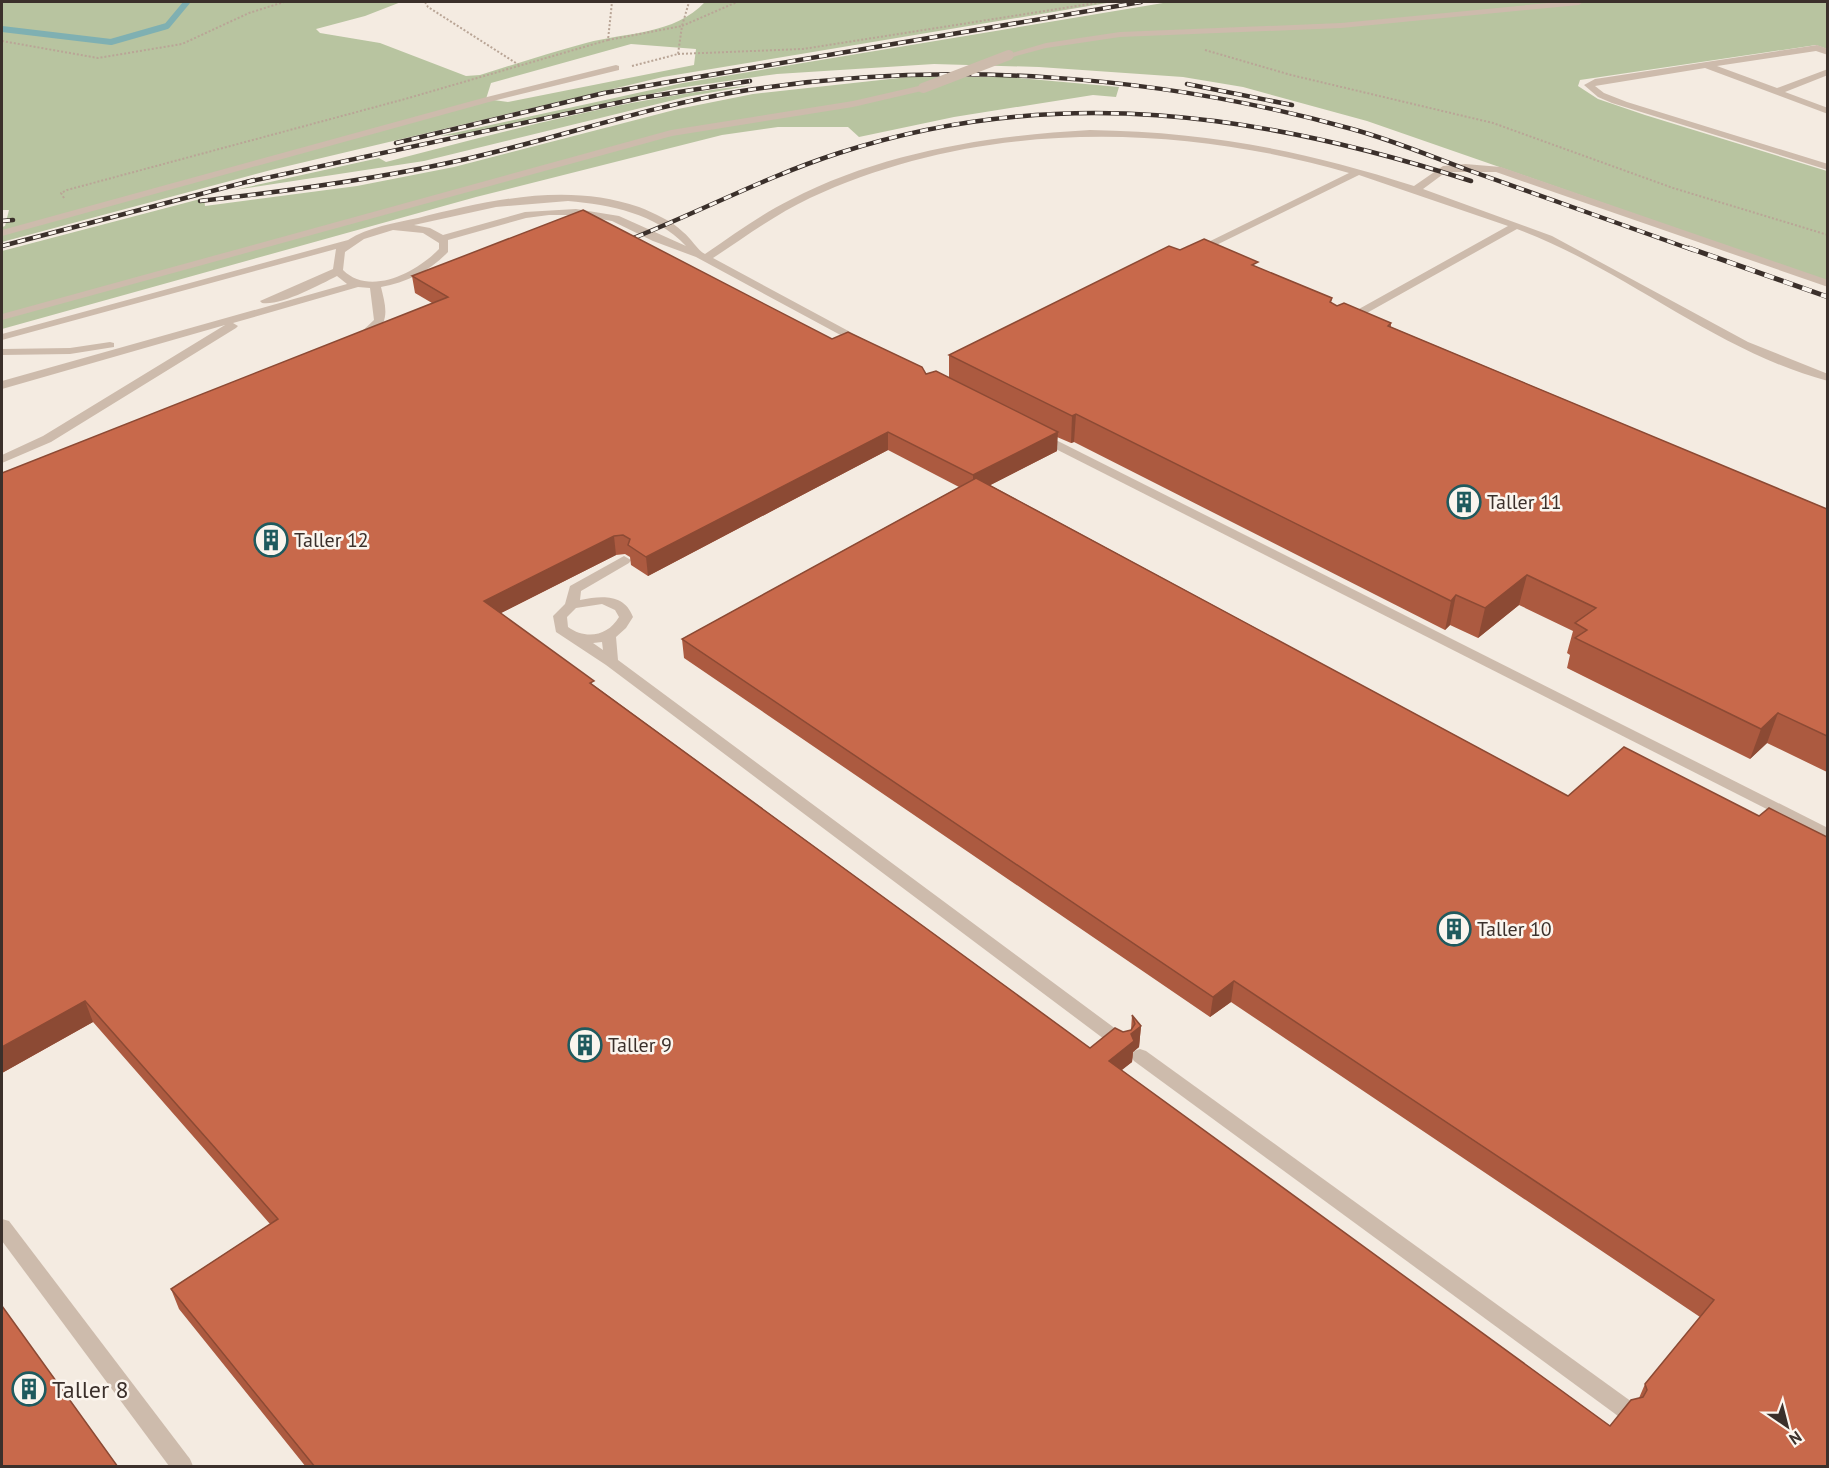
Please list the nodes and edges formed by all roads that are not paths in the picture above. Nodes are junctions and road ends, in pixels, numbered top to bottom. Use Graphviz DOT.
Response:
graph roads {
  1 [pos="1579,2"];
  2 [pos="1827,52"];
  3 [pos="1706,65"];
  4 [pos="616,69"];
  5 [pos="1827,72"];
  6 [pos="1776,92"];
  7 [pos="1827,111"];
  8 [pos="1827,166"];
  9 [pos="1358,172"];
  10 [pos="1416,190"];
  11 [pos="1515,226"];
  12 [pos="392,227"];
  13 [pos="2,233"];
  14 [pos="441,239"];
  15 [pos="347,243"];
  16 [pos="703,256"];
  17 [pos="1188,256"];
  18 [pos="338,271"];
  19 [pos="1827,284"];
  20 [pos="355,285"];
  21 [pos="375,285"];
  22 [pos="297,303"];
  23 [pos="2,317"];
  24 [pos="1334,328"];
  25 [pos="2,337"];
  26 [pos="348,343"];
  27 [pos="871,348"];
  28 [pos="2,352"];
  29 [pos="1827,378"];
  30 [pos="2,385"];
  31 [pos="1029,430"];
  32 [pos="2,459"];
  33 [pos="624,560"];
  34 [pos="572,605"];
  35 [pos="609,636"];
  36 [pos="575,638"];
  37 [pos="611,662"];
  38 [pos="1827,835"];
  39 [pos="1122,1042"];
  40 [pos="1140,1056"];
  41 [pos="2,1227"];
  42 [pos="1625,1409"];
  43 [pos="182,1467"];
  1 -- 23 [label="street, bridge"];
  2 -- 3 [label="street"];
  3 -- 6 [label="street"];
  3 -- 8 [label="street"];
  4 -- 13 [label="street"];
  5 -- 6 [label="street"];
  6 -- 7 [label="street"];
  9 -- 10 [label="street"];
  9 -- 16 [label="street"];
  9 -- 17 [label="street"];
  10 -- 11 [label="street"];
  10 -- 19 [label="street"];
  11 -- 24 [label="street"];
  11 -- 29 [label="street"];
  12 -- 14 [label="street"];
  12 -- 15 [label="street"];
  12 -- 16 [label="street"];
  14 -- 16 [label="street"];
  14 -- 21 [label="street"];
  15 -- 18 [label="street"];
  15 -- 25 [label="street"];
  16 -- 27 [label="street"];
  18 -- 20 [label="street"];
  18 -- 28 [label="street"];
  20 -- 21 [label="street"];
  20 -- 22 [label="street"];
  21 -- 26 [label="street"];
  22 -- 30 [label="street"];
  22 -- 32 [label="street"];
  31 -- 38 [label="street"];
  33 -- 34 [label="street"];
  34 -- 35 [label="street"];
  34 -- 36 [label="street"];
  35 -- 36 [label="street"];
  35 -- 37 [label="street"];
  36 -- 37 [label="street"];
  37 -- 39 [label="street"];
  40 -- 42 [label="street"];
  41 -- 43 [label="street"];
}
